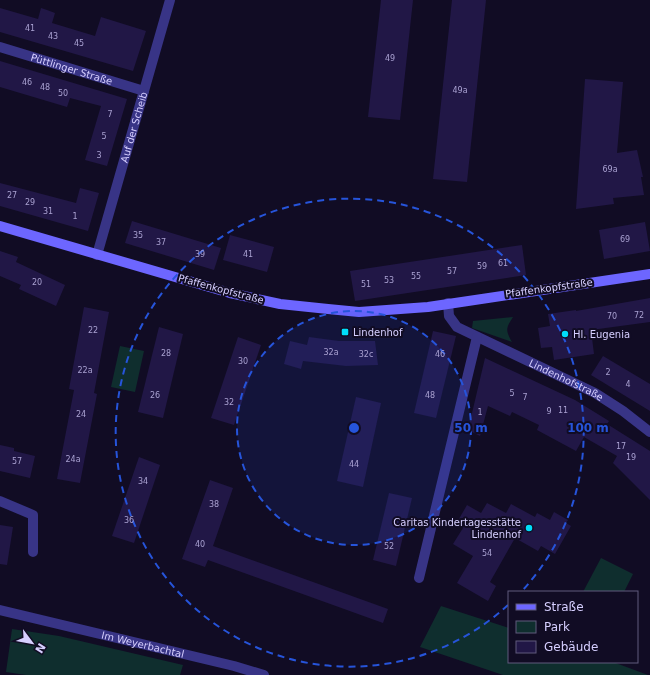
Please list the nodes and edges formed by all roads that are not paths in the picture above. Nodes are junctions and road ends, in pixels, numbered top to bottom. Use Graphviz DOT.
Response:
graph roads {
  1 [pos="170,0"];
  2 [pos="0,47"];
  3 [pos="144,91"];
  4 [pos="0,226"];
  5 [pos="97,254"];
  6 [pos="650,274"];
  7 [pos="448,303"];
  8 [pos="477,337"];
  9 [pos="650,432"];
  10 [pos="0,501"];
  11 [pos="33,552"];
  12 [pos="419,578"];
  13 [pos="0,610"];
  14 [pos="264,675"];
  1 -- 3 [label="street, Auf der Scheib"];
  2 -- 3 [label="street, Püttlinger Straße"];
  3 -- 5 [label="street, Auf der Scheib"];
  4 -- 5 [label="street, Pfaffenkopfstraße"];
  5 -- 7 [label="street, Pfaffenkopfstraße"];
  6 -- 7 [label="street, Pfaffenkopfstraße"];
  7 -- 8 [label="street"];
  8 -- 9 [label="street, Lindenhofstraße"];
  8 -- 12 [label="street"];
  10 -- 11 [label="street"];
  13 -- 14 [label="street, Im Weyerbachtal"];
}
